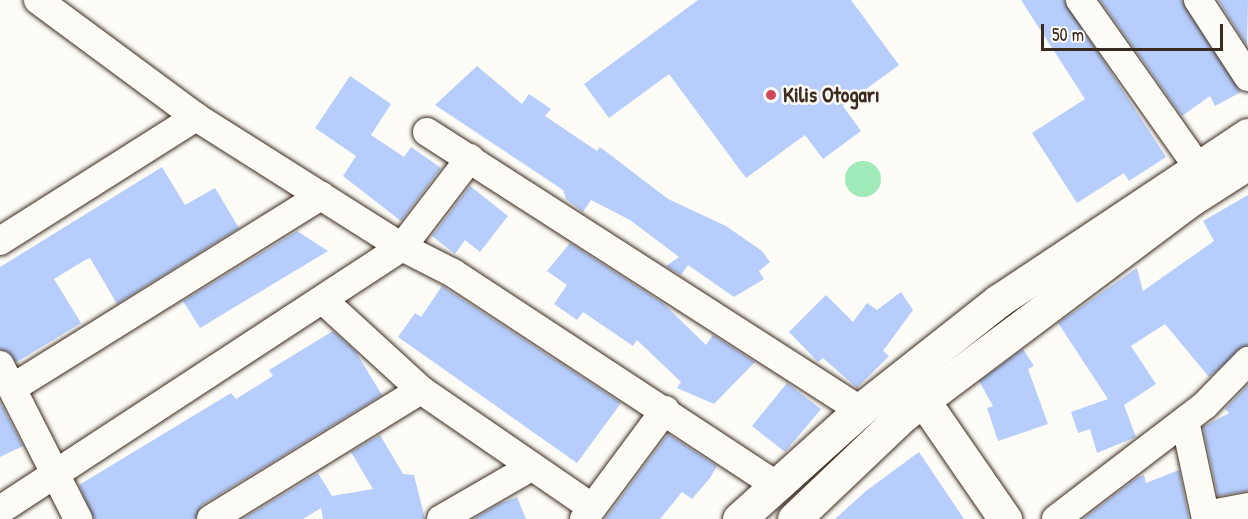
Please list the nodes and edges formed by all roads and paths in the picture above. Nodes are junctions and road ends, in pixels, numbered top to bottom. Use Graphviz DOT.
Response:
graph roads {
  1 [pos="38,0"];
  2 [pos="1080,0"];
  3 [pos="1198,0"];
  4 [pos="1248,77"];
  5 [pos="196,117"];
  6 [pos="427,132"];
  7 [pos="1248,135"];
  8 [pos="470,158"];
  9 [pos="1248,163"];
  10 [pos="1198,170"];
  11 [pos="321,196"];
  12 [pos="0,241"];
  13 [pos="402,247"];
  14 [pos="324,301"];
  15 [pos="1248,361"];
  16 [pos="7,376"];
  17 [pos="421,390"];
  18 [pos="923,400"];
  19 [pos="665,410"];
  20 [pos="860,410"];
  21 [pos="1185,421"];
  22 [pos="531,467"];
  23 [pos="57,477"];
  24 [pos="773,483"];
  25 [pos="1248,507"];
  26 [pos="0,510"];
  27 [pos="587,513"];
  28 [pos="1206,517"];
  29 [pos="78,519"];
  30 [pos="211,519"];
  31 [pos="441,519"];
  32 [pos="739,519"];
  33 [pos="794,519"];
  34 [pos="1005,519"];
  35 [pos="1056,519"];
  1 -- 5 [label="street"];
  2 -- 10 [label="street"];
  3 -- 4 [label="street"];
  5 -- 11 [label="street"];
  5 -- 12 [label="street"];
  6 -- 8 [label="street"];
  7 -- 10 [label="main road"];
  8 -- 13 [label="street"];
  8 -- 20 [label="street"];
  9 -- 18 [label="main road"];
  10 -- 20 [label="main road"];
  11 -- 13 [label="street"];
  11 -- 16 [label="street"];
  13 -- 14 [label="street"];
  13 -- 19 [label="street"];
  14 -- 17 [label="street"];
  14 -- 23 [label="street"];
  15 -- 21 [label="street"];
  16 -- 23 [label="street"];
  17 -- 22 [label="street"];
  17 -- 30 [label="street"];
  18 -- 33 [label="main road"];
  18 -- 34 [label="main road"];
  19 -- 24 [label="street"];
  19 -- 27 [label="street"];
  20 -- 24 [label="main road"];
  21 -- 28 [label="street"];
  21 -- 35 [label="street"];
  22 -- 27 [label="street"];
  22 -- 31 [label="street"];
  23 -- 26 [label="street"];
  23 -- 29 [label="street"];
  24 -- 32 [label="main road"];
  25 -- 28 [label="street"];
}
